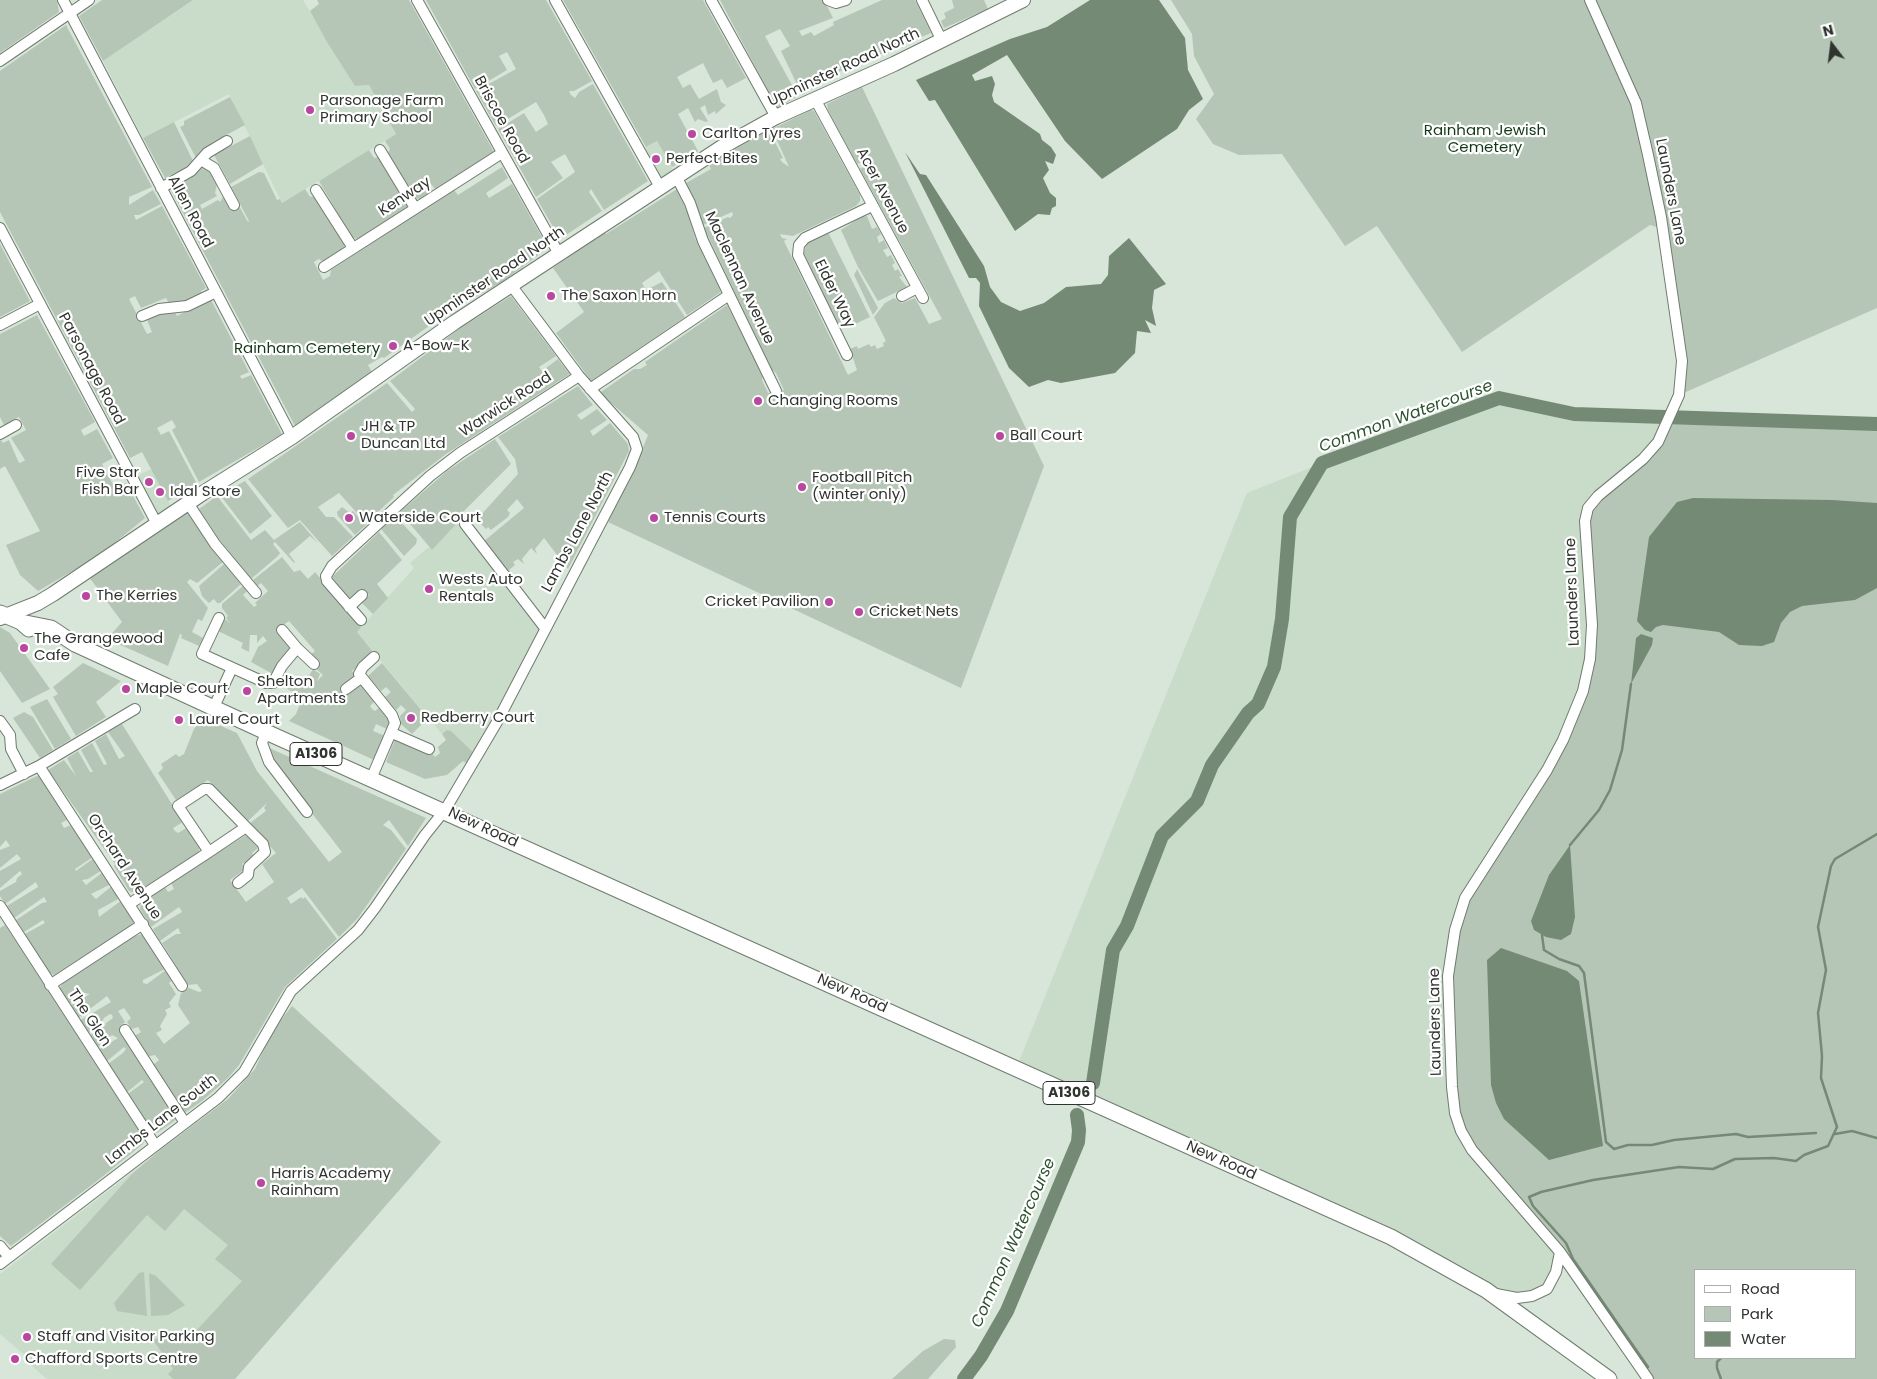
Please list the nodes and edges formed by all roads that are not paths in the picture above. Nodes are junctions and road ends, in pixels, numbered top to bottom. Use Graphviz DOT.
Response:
graph roads {
  1 [pos="63,0"];
  2 [pos="89,0"];
  3 [pos="417,0"];
  4 [pos="555,0"];
  5 [pos="711,0"];
  6 [pos="828,0"];
  7 [pos="846,0"];
  8 [pos="922,0"];
  9 [pos="1023,0"];
  10 [pos="1590,0"];
  11 [pos="69,14"];
  12 [pos="942,41"];
  13 [pos="0,61"];
  14 [pos="815,99"];
  15 [pos="776,117"];
  16 [pos="227,141"];
  17 [pos="380,150"];
  18 [pos="502,153"];
  19 [pos="201,160"];
  20 [pos="676,176"];
  21 [pos="660,187"];
  22 [pos="161,188"];
  23 [pos="316,190"];
  24 [pos="234,205"];
  25 [pos="872,206"];
  26 [pos="415,208"];
  27 [pos="0,228"];
  28 [pos="353,248"];
  29 [pos="559,254"];
  30 [pos="324,268"];
  31 [pos="511,285"];
  32 [pos="917,288"];
  33 [pos="216,292"];
  34 [pos="729,295"];
  35 [pos="902,296"];
  36 [pos="923,298"];
  37 [pos="40,304"];
  38 [pos="142,316"];
  39 [pos="0,325"];
  40 [pos="847,355"];
  41 [pos="579,376"];
  42 [pos="590,389"];
  43 [pos="776,392"];
  44 [pos="16,425"];
  45 [pos="0,434"];
  46 [pos="292,437"];
  47 [pos="188,503"];
  48 [pos="156,524"];
  49 [pos="465,524"];
  50 [pos="256,593"];
  51 [pos="362,595"];
  52 [pos="349,606"];
  53 [pos="2,616"];
  54 [pos="218,618"];
  55 [pos="361,620"];
  56 [pos="545,628"];
  57 [pos="282,630"];
  58 [pos="297,648"];
  59 [pos="374,657"];
  60 [pos="314,664"];
  61 [pos="232,668"];
  62 [pos="361,678"];
  63 [pos="346,690"];
  64 [pos="214,707"];
  65 [pos="135,709"];
  66 [pos="0,721"];
  67 [pos="266,732"];
  68 [pos="392,733"];
  69 [pos="430,749"];
  70 [pos="39,766"];
  71 [pos="24,774"];
  72 [pos="370,779"];
  73 [pos="0,785"];
  74 [pos="444,810"];
  75 [pos="307,812"];
  76 [pos="246,827"];
  77 [pos="209,852"];
  78 [pos="238,882"];
  79 [pos="131,903"];
  80 [pos="0,906"];
  81 [pos="143,924"];
  82 [pos="50,986"];
  83 [pos="182,986"];
  84 [pos="125,1030"];
  85 [pos="186,1123"];
  86 [pos="155,1145"];
  87 [pos="0,1246"];
  88 [pos="1560,1252"];
  89 [pos="9,1257"];
  90 [pos="0,1264"];
  91 [pos="1486,1290"];
  92 [pos="1609,1379"];
  93 [pos="1648,1379"];
  1 -- 11 [label="street, Allen Road"];
  2 -- 11 [label="street"];
  3 -- 18 [label="street, Briscoe Road"];
  4 -- 21 [label="street"];
  5 -- 15 [label="street"];
  6 -- 7 [label="street"];
  8 -- 12 [label="street"];
  9 -- 12 [label="street, Upminster Road North"];
  10 -- 88 [label="street, Launders Lane"];
  11 -- 13 [label="street"];
  11 -- 22 [label="street, Allen Road"];
  12 -- 14 [label="street, Upminster Road North"];
  14 -- 15 [label="street, Upminster Road North"];
  14 -- 25 [label="street, Acer Avenue"];
  15 -- 20 [label="street, Upminster Road North"];
  16 -- 19 [label="street"];
  17 -- 26 [label="street"];
  18 -- 26 [label="street, Kenway"];
  18 -- 29 [label="street, Briscoe Road"];
  19 -- 22 [label="street"];
  19 -- 24 [label="street"];
  20 -- 21 [label="street, Upminster Road North"];
  20 -- 34 [label="street, Maclennan Avenue"];
  21 -- 29 [label="street, Upminster Road North"];
  22 -- 33 [label="street, Allen Road"];
  23 -- 28 [label="street"];
  25 -- 32 [label="street, Acer Avenue"];
  25 -- 40 [label="street, Elder Way"];
  26 -- 28 [label="street, Kenway"];
  27 -- 37 [label="street, Parsonage Road"];
  28 -- 30 [label="street, Kenway"];
  29 -- 31 [label="street, Upminster Road North"];
  31 -- 41 [label="street, Lambs Lane North"];
  31 -- 46 [label="street, Upminster Road North"];
  32 -- 35 [label="street"];
  32 -- 36 [label="street, Acer Avenue"];
  33 -- 38 [label="street"];
  33 -- 46 [label="street, Allen Road"];
  34 -- 42 [label="street"];
  34 -- 43 [label="street, Maclennan Avenue"];
  37 -- 39 [label="street"];
  37 -- 48 [label="street, Parsonage Road"];
  41 -- 42 [label="street, Lambs Lane North"];
  41 -- 52 [label="street, Warwick Road"];
  42 -- 56 [label="street, Lambs Lane North"];
  44 -- 45 [label="street"];
  46 -- 47 [label="street, Upminster Road North"];
  47 -- 48 [label="street, Upminster Road North"];
  47 -- 50 [label="street"];
  48 -- 53 [label="street, Upminster Road North"];
  49 -- 56 [label="street"];
  51 -- 52 [label="street"];
  52 -- 55 [label="street, Warwick Road"];
  53 -- 64 [label="main road, New Road / A1306"];
  54 -- 61 [label="street"];
  56 -- 74 [label="street, Lambs Lane North"];
  57 -- 58 [label="street"];
  58 -- 60 [label="street"];
  58 -- 61 [label="street"];
  59 -- 62 [label="street"];
  61 -- 64 [label="street"];
  62 -- 63 [label="street"];
  62 -- 68 [label="street"];
  64 -- 67 [label="main road, New Road / A1306"];
  65 -- 70 [label="street"];
  66 -- 71 [label="street"];
  67 -- 72 [label="main road, New Road / A1306"];
  67 -- 75 [label="street"];
  68 -- 69 [label="street"];
  68 -- 72 [label="street"];
  70 -- 71 [label="street"];
  70 -- 79 [label="street, Orchard Avenue"];
  71 -- 73 [label="street"];
  72 -- 74 [label="main road, New Road / A1306"];
  74 -- 85 [label="street, Lambs Lane South"];
  74 -- 91 [label="main road, New Road / A1306"];
  76 -- 77 [label="street"];
  76 -- 77 [label="street"];
  76 -- 78 [label="street"];
  77 -- 79 [label="street"];
  79 -- 81 [label="street, Orchard Avenue"];
  80 -- 82 [label="street, The Glen"];
  81 -- 82 [label="street"];
  81 -- 83 [label="street, Orchard Avenue"];
  82 -- 86 [label="street, The Glen"];
  84 -- 85 [label="street"];
  85 -- 86 [label="street, Lambs Lane South"];
  86 -- 89 [label="street, Lambs Lane South"];
  87 -- 89 [label="street"];
  88 -- 91 [label="street"];
  88 -- 93 [label="street, Launders Lane"];
  89 -- 90 [label="street, Lambs Lane South"];
  91 -- 92 [label="main road, New Road / A1306"];
}
